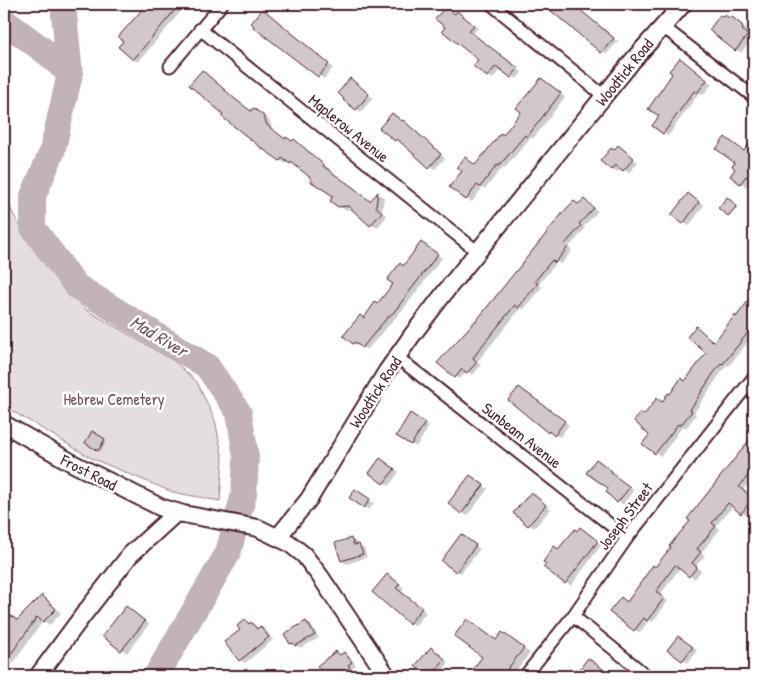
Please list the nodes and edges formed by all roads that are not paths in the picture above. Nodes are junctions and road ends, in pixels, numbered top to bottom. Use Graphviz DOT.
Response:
graph roads {
  1 [pos="222,4"];
  2 [pos="491,4"];
  3 [pos="683,4"];
  4 [pos="662,26"];
  5 [pos="200,29"];
  6 [pos="170,66"];
  7 [pos="604,96"];
  8 [pos="754,97"];
  9 [pos="478,252"];
  10 [pos="396,357"];
  11 [pos="754,377"];
  12 [pos="4,424"];
  13 [pos="177,512"];
  14 [pos="278,537"];
  15 [pos="627,538"];
  16 [pos="573,616"];
  17 [pos="38,676"];
  18 [pos="387,676"];
  19 [pos="525,676"];
  20 [pos="647,676"];
  1 -- 5 [label="street"];
  2 -- 7 [label="street"];
  3 -- 4 [label="main road, Woodtick Road"];
  4 -- 7 [label="main road, Woodtick Road"];
  4 -- 8 [label="street"];
  5 -- 6 [label="street"];
  5 -- 9 [label="street, Maplerow Avenue"];
  7 -- 9 [label="main road, Woodtick Road"];
  9 -- 10 [label="main road, Woodtick Road"];
  10 -- 14 [label="main road, Woodtick Road"];
  10 -- 15 [label="street, Sunbeam Avenue"];
  11 -- 15 [label="street, Joseph Street"];
  12 -- 13 [label="main road, Frost Road"];
  13 -- 14 [label="main road"];
  13 -- 17 [label="main road"];
  14 -- 18 [label="main road"];
  15 -- 16 [label="street, Joseph Street"];
  16 -- 19 [label="street, Joseph Street"];
  16 -- 20 [label="street"];
}
